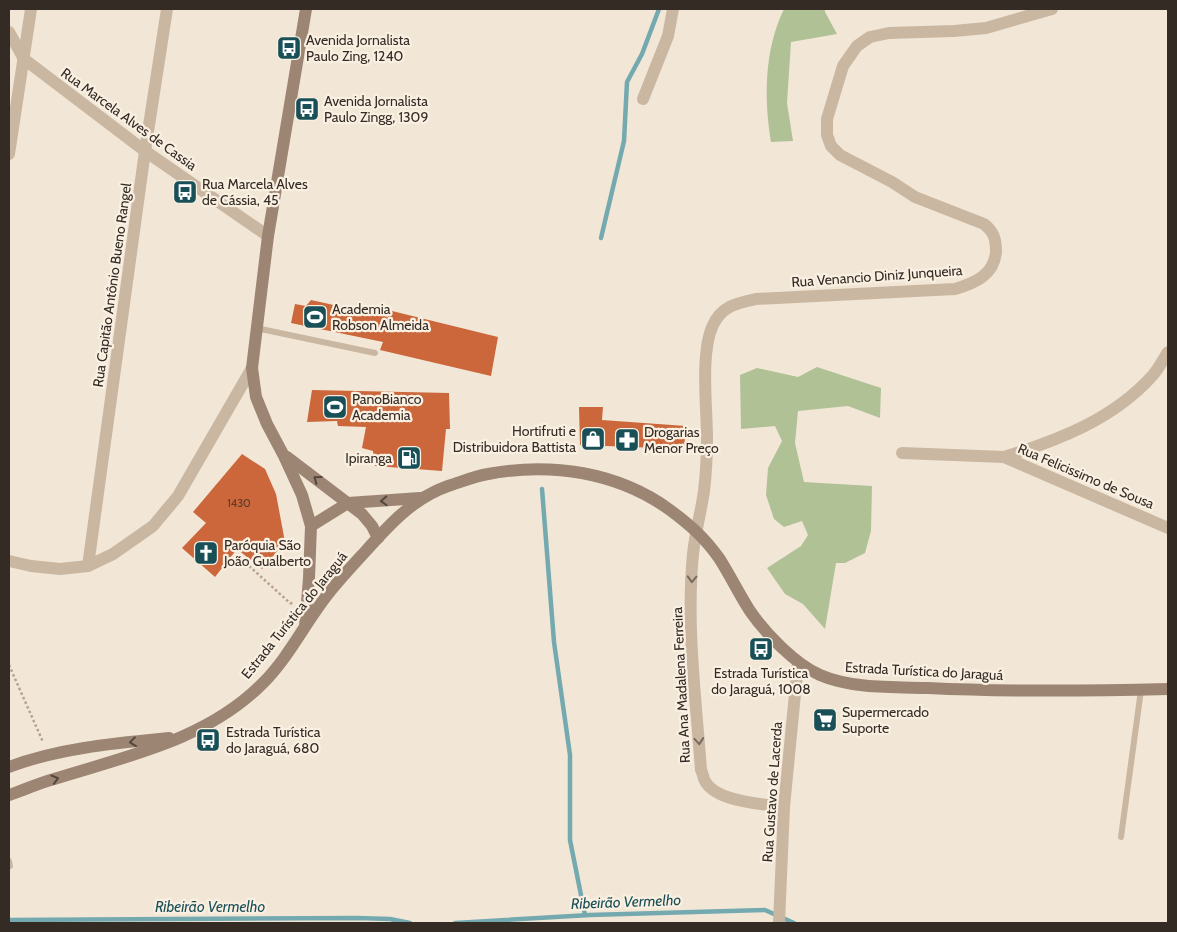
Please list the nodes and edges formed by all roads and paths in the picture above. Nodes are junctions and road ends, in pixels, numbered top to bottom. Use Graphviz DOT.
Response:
graph roads {
  1 [pos="31,9"];
  2 [pos="167,9"];
  3 [pos="306,9"];
  4 [pos="673,9"];
  5 [pos="1052,9"];
  6 [pos="9,32"];
  7 [pos="24,59"];
  8 [pos="643,99"];
  9 [pos="145,152"];
  10 [pos="9,154"];
  11 [pos="268,236"];
  12 [pos="256,328"];
  13 [pos="1168,352"];
  14 [pos="375,353"];
  15 [pos="252,368"];
  16 [pos="902,453"];
  17 [pos="284,456"];
  18 [pos="1004,457"];
  19 [pos="420,498"];
  20 [pos="348,503"];
  21 [pos="311,526"];
  22 [pos="1168,528"];
  23 [pos="697,530"];
  24 [pos="378,538"];
  25 [pos="238,556"];
  26 [pos="9,561"];
  27 [pos="88,566"];
  28 [pos="309,578"];
  29 [pos="327,595"];
  30 [pos="290,603"];
  31 [pos="305,628"];
  32 [pos="798,663"];
  33 [pos="9,665"];
  34 [pos="1168,689"];
  35 [pos="1142,690"];
  36 [pos="182,737"];
  37 [pos="49,755"];
  38 [pos="9,760"];
  39 [pos="28,760"];
  40 [pos="9,767"];
  41 [pos="9,795"];
  42 [pos="784,807"];
  43 [pos="1121,838"];
  44 [pos="779,923"];
  1 -- 7 [label="street"];
  2 -- 9 [label="street, Rua Capitão Antônio Bueno Rangel"];
  3 -- 11 [label="main road"];
  4 -- 8 [label="street"];
  5 -- 23 [label="street, Rua Venancio Diniz Junqueira"];
  6 -- 7 [label="street, Rua Marcela Alves de Cassia"];
  7 -- 9 [label="street, Rua Marcela Alves de Cassia"];
  7 -- 10 [label="street"];
  9 -- 11 [label="street, Rua Marcela Alves de Cassia"];
  9 -- 27 [label="street, Rua Capitão Antônio Bueno Rangel"];
  11 -- 12 [label="main road"];
  12 -- 14 [label="lane"];
  12 -- 15 [label="main road"];
  13 -- 18 [label="street"];
  15 -- 17 [label="main road"];
  15 -- 27 [label="street"];
  16 -- 18 [label="street, Rua Felicissimo de Sousa"];
  20 -- 17 [label="main road, one-way"];
  17 -- 21 [label="main road"];
  18 -- 22 [label="street, Rua Felicissimo de Sousa"];
  19 -- 20 [label="main road, one-way"];
  19 -- 23 [label="main road, Estrada Turística do Jaraguá"];
  19 -- 24 [label="main road, Estrada Turística do Jaraguá"];
  20 -- 21 [label="main road"];
  20 -- 24 [label="main road"];
  21 -- 28 [label="main road"];
  23 -- 32 [label="main road, Estrada Turística do Jaraguá"];
  23 -- 42 [label="street, Rua Ana Madalena Ferreira, one-way"];
  24 -- 29 [label="main road, Estrada Turística do Jaraguá"];
  25 -- 30 [label="path"];
  26 -- 27 [label="street"];
  28 -- 29 [label="main road"];
  28 -- 31 [label="main road"];
  29 -- 31 [label="main road, Estrada Turística do Jaraguá"];
  31 -- 36 [label="main road, Estrada Turística do Jaraguá"];
  32 -- 35 [label="main road, Estrada Turística do Jaraguá"];
  32 -- 42 [label="street, Rua Gustavo de Lacerda"];
  33 -- 37 [label="path"];
  34 -- 35 [label="main road, Estrada Turística do Jaraguá"];
  35 -- 43 [label="lane"];
  36 -- 37 [label="main road, Estrada Turística do Jaraguá, one-way"];
  41 -- 36 [label="main road, Estrada Turística do Jaraguá, one-way"];
  37 -- 39 [label="main road, Estrada Turística do Jaraguá"];
  38 -- 39 [label="main road"];
  39 -- 40 [label="main road, Estrada Turística do Jaraguá"];
  42 -- 44 [label="street, Rua Gustavo de Lacerda"];
}
